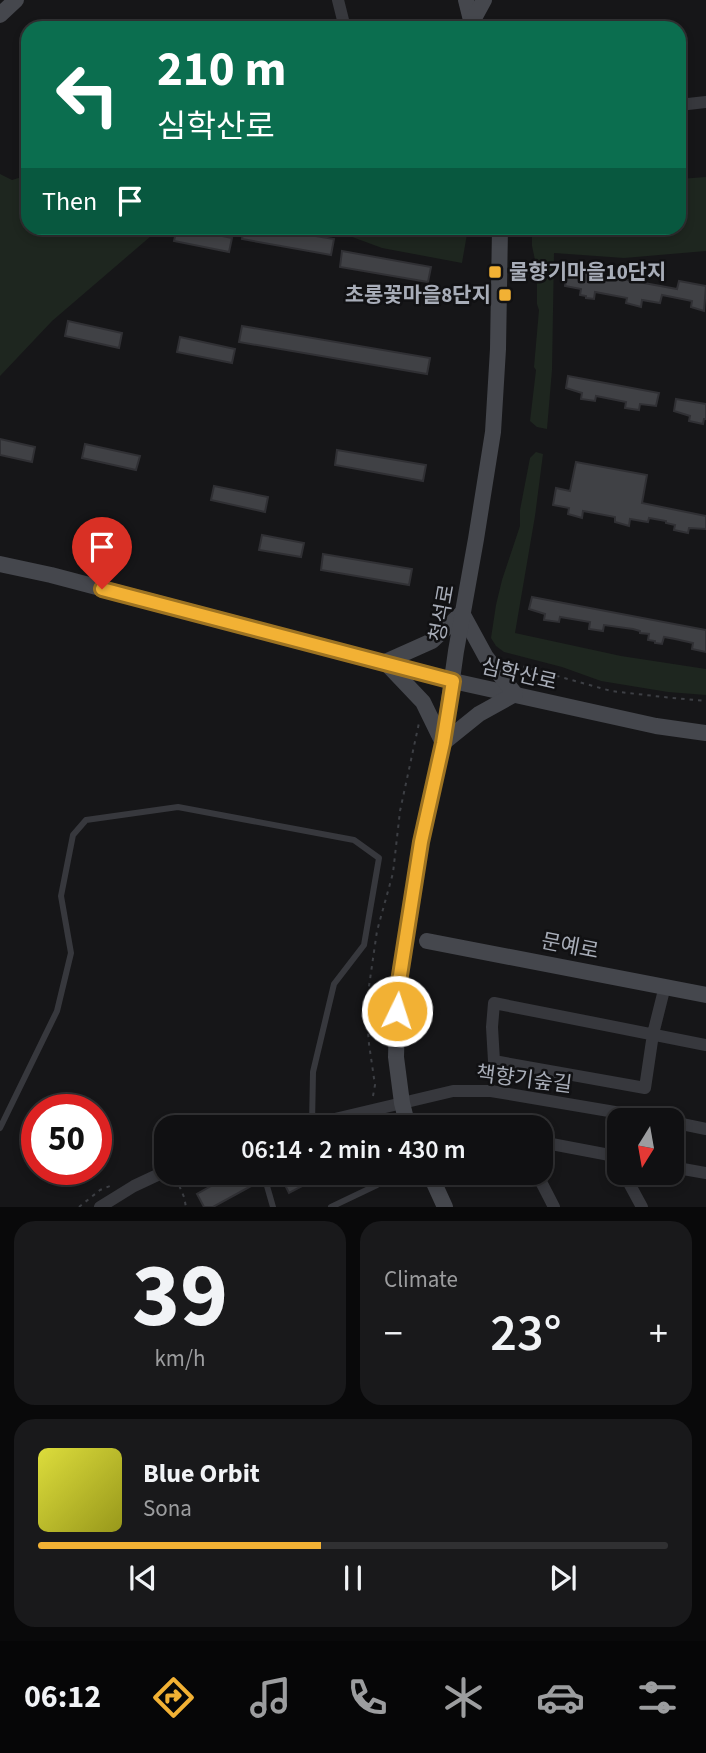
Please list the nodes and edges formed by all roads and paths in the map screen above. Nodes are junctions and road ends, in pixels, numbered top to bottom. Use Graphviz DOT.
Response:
graph roads {
  1 [pos="16,0"];
  2 [pos="338,0"];
  3 [pos="466,0"];
  4 [pos="484,0"];
  5 [pos="0,15"];
  6 [pos="343,21"];
  7 [pos="472,21"];
  8 [pos="475,21"];
  9 [pos="706,102"];
  10 [pos="686,104"];
  11 [pos="500,235"];
  12 [pos="0,564"];
  13 [pos="463,613"];
  14 [pos="385,662"];
  15 [pos="504,662"];
  16 [pos="453,681"];
  17 [pos="515,694"];
  18 [pos="706,701"];
  19 [pos="423,702"];
  20 [pos="706,733"];
  21 [pos="443,743"];
  22 [pos="427,941"];
  23 [pos="664,986"];
  24 [pos="706,995"];
  25 [pos="653,1034"];
  26 [pos="706,1045"];
  27 [pos="375,1084"];
  28 [pos="402,1102"];
  29 [pos="607,1111"];
  30 [pos="308,1115"];
  31 [pos="351,1115"];
  32 [pos="405,1115"];
  33 [pos="684,1124"];
  34 [pos="0,1128"];
  35 [pos="706,1129"];
  36 [pos="553,1145"];
  37 [pos="607,1157"];
  38 [pos="684,1169"];
  39 [pos="706,1173"];
  40 [pos="154,1177"];
  41 [pos="179,1185"];
  42 [pos="267,1185"];
  43 [pos="377,1185"];
  44 [pos="435,1185"];
  45 [pos="543,1185"];
  46 [pos="630,1185"];
  47 [pos="100,1207"];
  48 [pos="186,1207"];
  49 [pos="273,1207"];
  50 [pos="331,1207"];
  51 [pos="445,1207"];
  52 [pos="554,1207"];
  53 [pos="642,1207"];
  1 -- 5 [label="street"];
  2 -- 6 [label="street"];
  3 -- 7 [label="street"];
  4 -- 8 [label="street"];
  9 -- 10 [label="street"];
  11 -- 13 [label="street, 청석로"];
  12 -- 14 [label="street, 심학산로"];
  13 -- 14 [label="street"];
  13 -- 16 [label="street, 청석로"];
  13 -- 17 [label="street"];
  14 -- 16 [label="street, 심학산로"];
  14 -- 19 [label="street"];
  15 -- 18 [label="path"];
  16 -- 17 [label="street, 심학산로"];
  16 -- 21 [label="street, 청석로"];
  17 -- 20 [label="street, 심학산로"];
  17 -- 21 [label="street"];
  19 -- 21 [label="street"];
  19 -- 27 [label="path"];
  21 -- 28 [label="street, 청석로"];
  22 -- 23 [label="street, 문예로"];
  23 -- 24 [label="street, 문예로"];
  23 -- 25 [label="street"];
  25 -- 25 [label="street"];
  25 -- 26 [label="street"];
  28 -- 29 [label="street, 책향기숲길"];
  28 -- 31 [label="street, 책향기숲길"];
  28 -- 32 [label="street, 청석로"];
  30 -- 34 [label="lane"];
  33 -- 35 [label="street"];
  36 -- 37 [label="street"];
  38 -- 39 [label="street"];
  40 -- 47 [label="street"];
  41 -- 48 [label="path"];
  42 -- 49 [label="lane"];
  43 -- 50 [label="lane"];
  44 -- 51 [label="street"];
  45 -- 52 [label="street"];
  46 -- 53 [label="street"];
}
